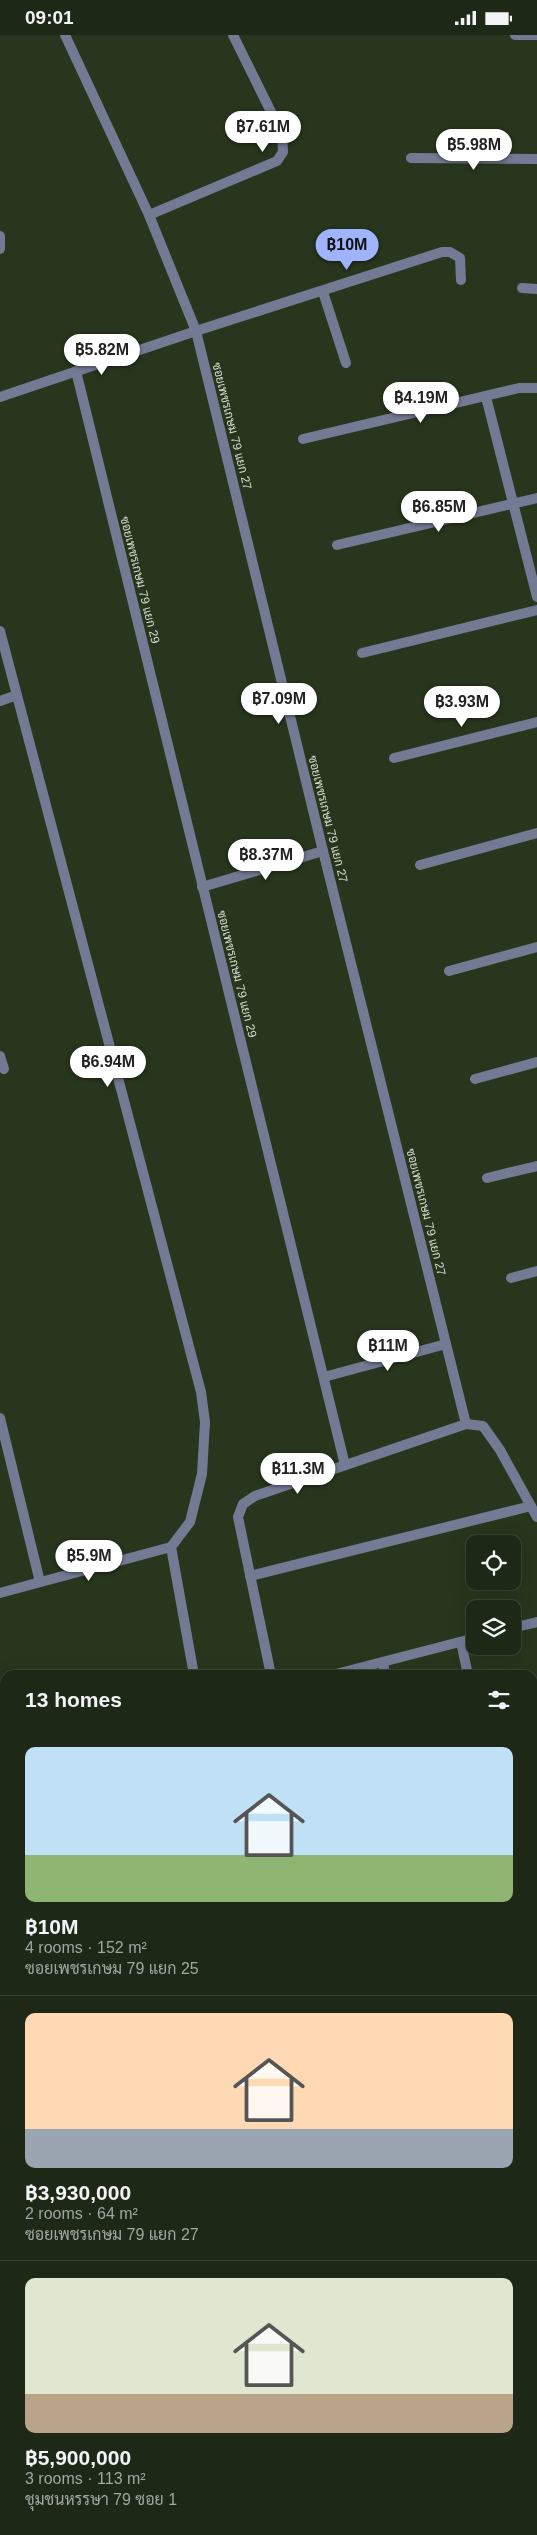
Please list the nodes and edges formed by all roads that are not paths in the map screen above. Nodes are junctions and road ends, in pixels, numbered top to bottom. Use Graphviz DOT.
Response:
graph roads {
  1 [pos="65,35"];
  2 [pos="233,35"];
  3 [pos="515,35"];
  4 [pos="537,35"];
  5 [pos="411,157"];
  6 [pos="537,159"];
  7 [pos="149,215"];
  8 [pos="0,236"];
  9 [pos="0,249"];
  10 [pos="462,280"];
  11 [pos="522,289"];
  12 [pos="537,289"];
  13 [pos="323,291"];
  14 [pos="196,331"];
  15 [pos="346,363"];
  16 [pos="76,371"];
  17 [pos="537,388"];
  18 [pos="0,397"];
  19 [pos="486,397"];
  20 [pos="303,439"];
  21 [pos="537,498"];
  22 [pos="513,503"];
  23 [pos="337,545"];
  24 [pos="537,597"];
  25 [pos="537,610"];
  26 [pos="0,631"];
  27 [pos="362,653"];
  28 [pos="17,695"];
  29 [pos="0,701"];
  30 [pos="537,722"];
  31 [pos="394,758"];
  32 [pos="537,833"];
  33 [pos="323,851"];
  34 [pos="420,865"];
  35 [pos="202,887"];
  36 [pos="537,947"];
  37 [pos="449,971"];
  38 [pos="0,1056"];
  39 [pos="537,1062"];
  40 [pos="4,1069"];
  41 [pos="475,1079"];
  42 [pos="537,1166"];
  43 [pos="488,1178"];
  44 [pos="537,1271"];
  45 [pos="511,1278"];
  46 [pos="446,1343"];
  47 [pos="324,1377"];
  48 [pos="0,1418"];
  49 [pos="466,1424"];
  50 [pos="345,1465"];
  51 [pos="531,1506"];
  52 [pos="537,1517"];
  53 [pos="170,1547"];
  54 [pos="250,1577"];
  55 [pos="40,1582"];
  56 [pos="0,1593"];
  57 [pos="537,1622"];
  58 [pos="521,1626"];
  59 [pos="466,1641"];
  60 [pos="461,1642"];
  61 [pos="383,1662"];
  62 [pos="193,1670"];
  63 [pos="270,1670"];
  64 [pos="352,1670"];
  65 [pos="384,1670"];
  66 [pos="467,1670"];
  1 -- 7 [label="street, ซอยเพชรเกษม 79 แยก 27"];
  2 -- 7 [label="street"];
  3 -- 4 [label="street"];
  5 -- 6 [label="street"];
  7 -- 14 [label="street, ซอยเพชรเกษม 79 แยก 27"];
  8 -- 9 [label="street"];
  10 -- 13 [label="street"];
  11 -- 12 [label="street"];
  13 -- 14 [label="street"];
  13 -- 15 [label="street"];
  14 -- 16 [label="street"];
  14 -- 33 [label="street, ซอยเพชรเกษม 79 แยก 27"];
  16 -- 18 [label="street"];
  16 -- 35 [label="street, ซอยเพชรเกษม 79 แยก 29"];
  17 -- 19 [label="street"];
  19 -- 20 [label="street"];
  19 -- 22 [label="street"];
  21 -- 22 [label="street"];
  22 -- 23 [label="street"];
  22 -- 24 [label="street"];
  25 -- 27 [label="street"];
  26 -- 28 [label="street"];
  28 -- 29 [label="street"];
  28 -- 53 [label="street"];
  30 -- 31 [label="street"];
  32 -- 34 [label="street"];
  33 -- 35 [label="street"];
  33 -- 46 [label="street, ซอยเพชรเกษม 79 แยก 27"];
  35 -- 47 [label="street, ซอยเพชรเกษม 79 แยก 29"];
  36 -- 37 [label="street"];
  38 -- 40 [label="street"];
  39 -- 41 [label="street"];
  42 -- 43 [label="street"];
  44 -- 45 [label="street"];
  46 -- 47 [label="street"];
  46 -- 49 [label="street, ซอยเพชรเกษม 79 แยก 27"];
  47 -- 50 [label="street, ซอยเพชรเกษม 79 แยก 29"];
  48 -- 55 [label="street"];
  49 -- 50 [label="street"];
  49 -- 51 [label="street"];
  50 -- 54 [label="street"];
  51 -- 52 [label="street"];
  51 -- 54 [label="street"];
  53 -- 55 [label="street"];
  53 -- 62 [label="street"];
  54 -- 63 [label="street"];
  55 -- 56 [label="street"];
  57 -- 58 [label="street"];
  59 -- 60 [label="street"];
  60 -- 61 [label="street"];
  60 -- 66 [label="street"];
  61 -- 64 [label="street"];
  61 -- 65 [label="street"];
}
